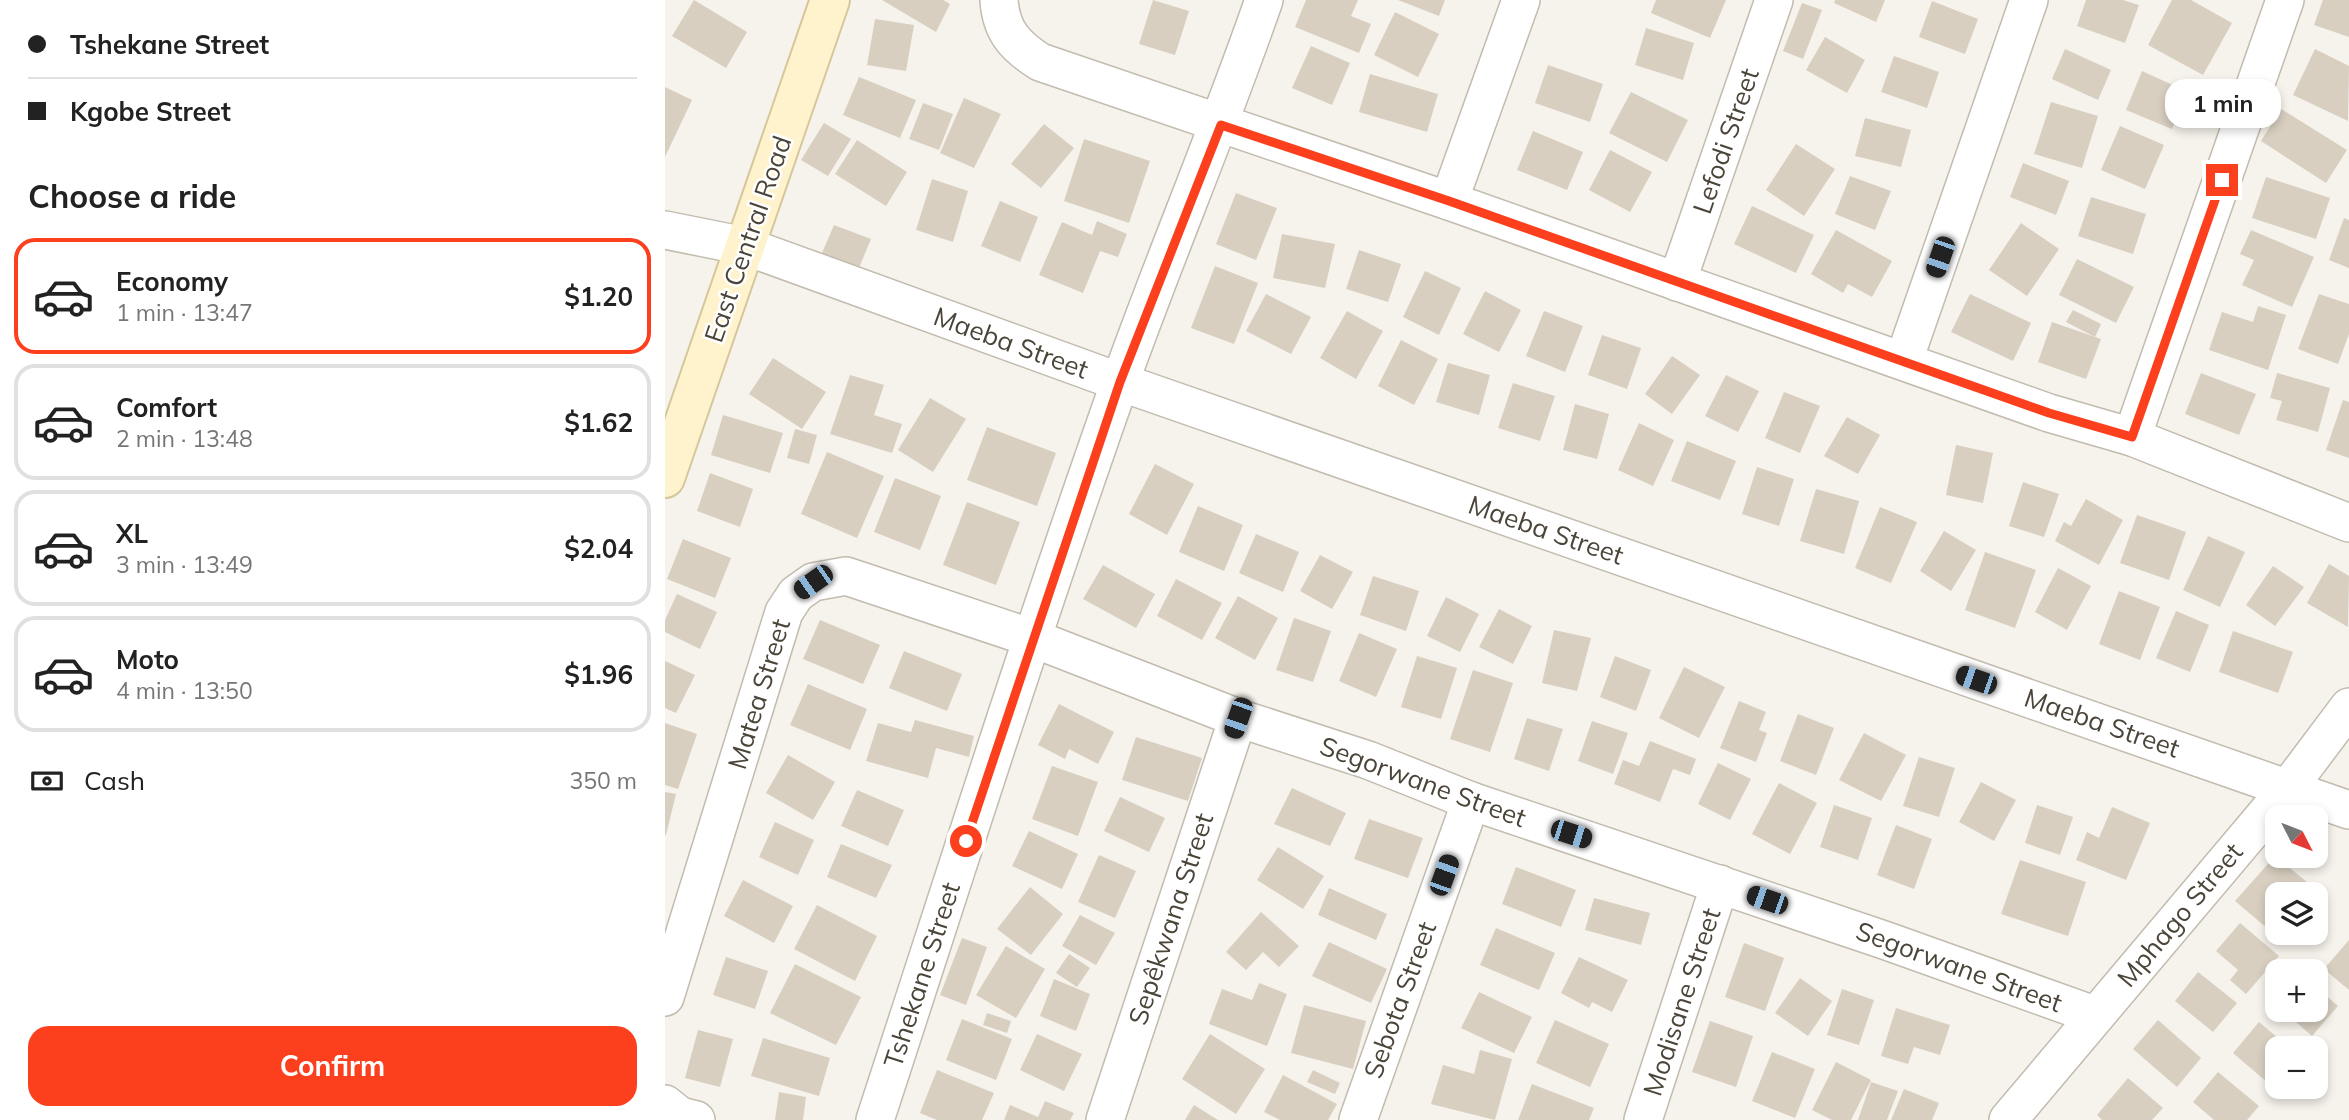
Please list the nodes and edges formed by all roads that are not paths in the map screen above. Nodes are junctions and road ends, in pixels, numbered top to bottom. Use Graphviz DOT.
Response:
graph roads {
  1 [pos="831,0"];
  2 [pos="1264,0"];
  3 [pos="1521,0"];
  4 [pos="1775,0"];
  5 [pos="2029,0"];
  6 [pos="2285,0"];
  7 [pos="1000,8"];
  8 [pos="1221,125"];
  9 [pos="1449,201"];
  10 [pos="665,230"];
  11 [pos="745,246"];
  12 [pos="1677,282"];
  13 [pos="1904,360"];
  14 [pos="1120,382"];
  15 [pos="2132,437"];
  16 [pos="665,478"];
  17 [pos="2349,523"];
  18 [pos="1032,638"];
  19 [pos="2349,707"];
  20 [pos="1238,718"];
  21 [pos="2288,788"];
  22 [pos="1471,801"];
  23 [pos="2349,810"];
  24 [pos="1720,884"];
  25 [pos="665,997"];
  26 [pos="2094,1015"];
  27 [pos="1653,1117"];
  28 [pos="875,1120"];
  29 [pos="1105,1120"];
  30 [pos="1358,1120"];
  31 [pos="2008,1120"];
  1 -- 11 [label="street, East Central Road"];
  2 -- 8 [label="street, Tshekane Street"];
  3 -- 9 [label="street"];
  4 -- 12 [label="street, Lefodi Street"];
  5 -- 13 [label="street"];
  6 -- 15 [label="street"];
  7 -- 8 [label="street"];
  8 -- 9 [label="street"];
  8 -- 14 [label="street, Tshekane Street"];
  9 -- 12 [label="street"];
  10 -- 11 [label="street, Maeba Street"];
  11 -- 14 [label="street, Maeba Street"];
  11 -- 16 [label="street, East Central Road"];
  12 -- 13 [label="street"];
  13 -- 15 [label="street"];
  14 -- 18 [label="street, Tshekane Street"];
  14 -- 21 [label="street, Maeba Street"];
  15 -- 17 [label="street"];
  18 -- 20 [label="street, Segorwane Street"];
  18 -- 25 [label="street, Matea Street"];
  18 -- 28 [label="street, Tshekane Street"];
  19 -- 21 [label="street, Mphago Street"];
  20 -- 22 [label="street, Segorwane Street"];
  20 -- 29 [label="street, Sepêkwana Street"];
  21 -- 23 [label="street, Maeba Street"];
  21 -- 26 [label="street, Mphago Street"];
  22 -- 24 [label="street, Segorwane Street"];
  22 -- 30 [label="street, Sebota Street"];
  24 -- 26 [label="street, Segorwane Street"];
  24 -- 27 [label="street, Modisane Street"];
  26 -- 31 [label="street, Mphago Street"];
}
